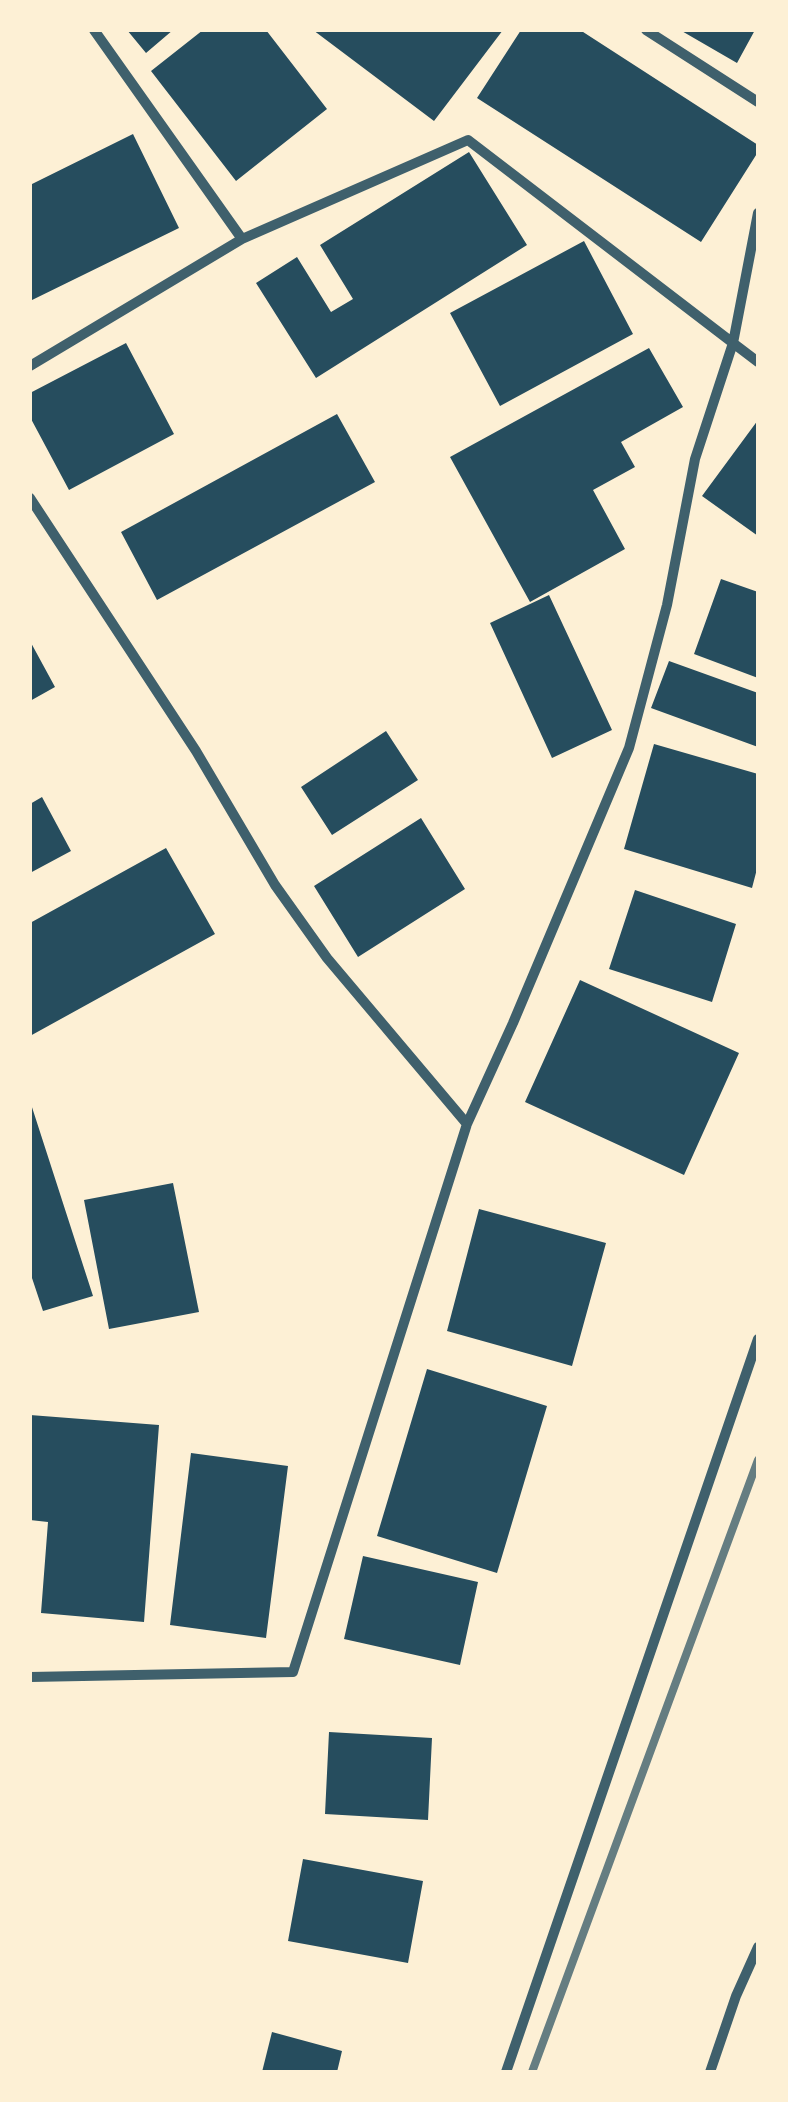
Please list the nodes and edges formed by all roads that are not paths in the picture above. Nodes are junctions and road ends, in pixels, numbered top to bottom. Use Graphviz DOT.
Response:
graph roads {
  1 [pos="94,30"];
  2 [pos="646,30"];
  3 [pos="758,102"];
  4 [pos="758,213"];
  5 [pos="242,239"];
  6 [pos="733,343"];
  7 [pos="758,362"];
  8 [pos="30,366"];
  9 [pos="30,498"];
  10 [pos="466,1124"];
  11 [pos="758,1339"];
  12 [pos="30,1676"];
  13 [pos="758,1947"];
  14 [pos="506,2072"];
  15 [pos="710,2072"];
  1 -- 5 [label="street"];
  2 -- 3 [label="street"];
  4 -- 6 [label="street"];
  5 -- 6 [label="street"];
  5 -- 8 [label="street"];
  6 -- 7 [label="street"];
  6 -- 10 [label="street"];
  9 -- 10 [label="street"];
  10 -- 12 [label="street"];
  11 -- 14 [label="street"];
  13 -- 15 [label="street"];
}
